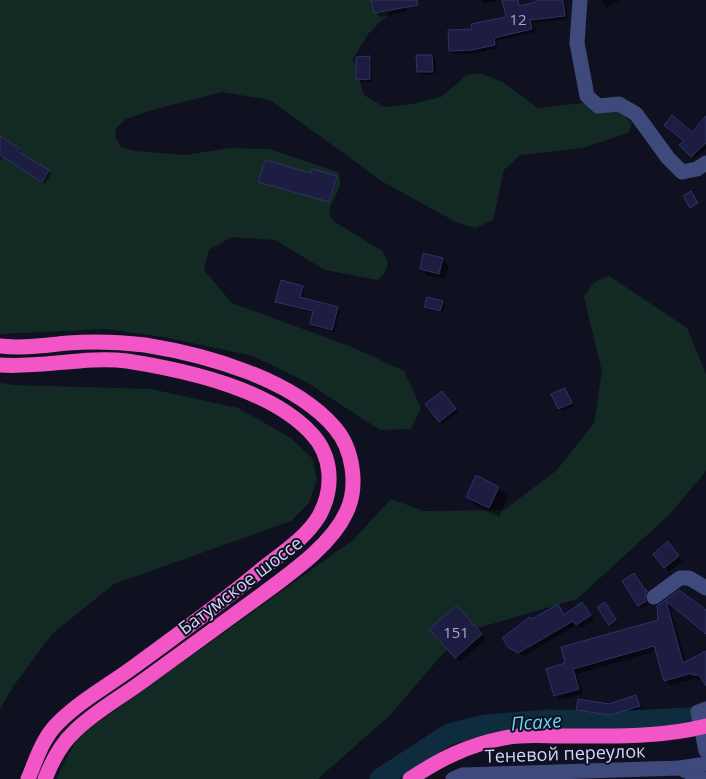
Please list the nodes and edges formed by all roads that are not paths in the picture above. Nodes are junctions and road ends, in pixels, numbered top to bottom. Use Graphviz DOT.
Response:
graph roads {
  1 [pos="580,0"];
  2 [pos="706,163"];
  3 [pos="0,346"];
  4 [pos="0,365"];
  5 [pos="706,588"];
  6 [pos="654,597"];
  7 [pos="702,710"];
  8 [pos="706,726"];
  9 [pos="706,751"];
  10 [pos="706,764"];
  11 [pos="680,768"];
  12 [pos="28,779"];
  13 [pos="45,779"];
  14 [pos="410,779"];
  15 [pos="453,779"];
  16 [pos="703,779"];
  1 -- 2 [label="street"];
  3 -- 13 [label="highway, Батумское шоссе"];
  4 -- 12 [label="highway, Батумское шоссе"];
  5 -- 6 [label="street"];
  7 -- 9 [label="street"];
  8 -- 14 [label="highway, bridge"];
  10 -- 11 [label="street, Теневой переулок"];
  11 -- 15 [label="street, Теневой переулок"];
  11 -- 16 [label="street, Теневой переулок"];
}
